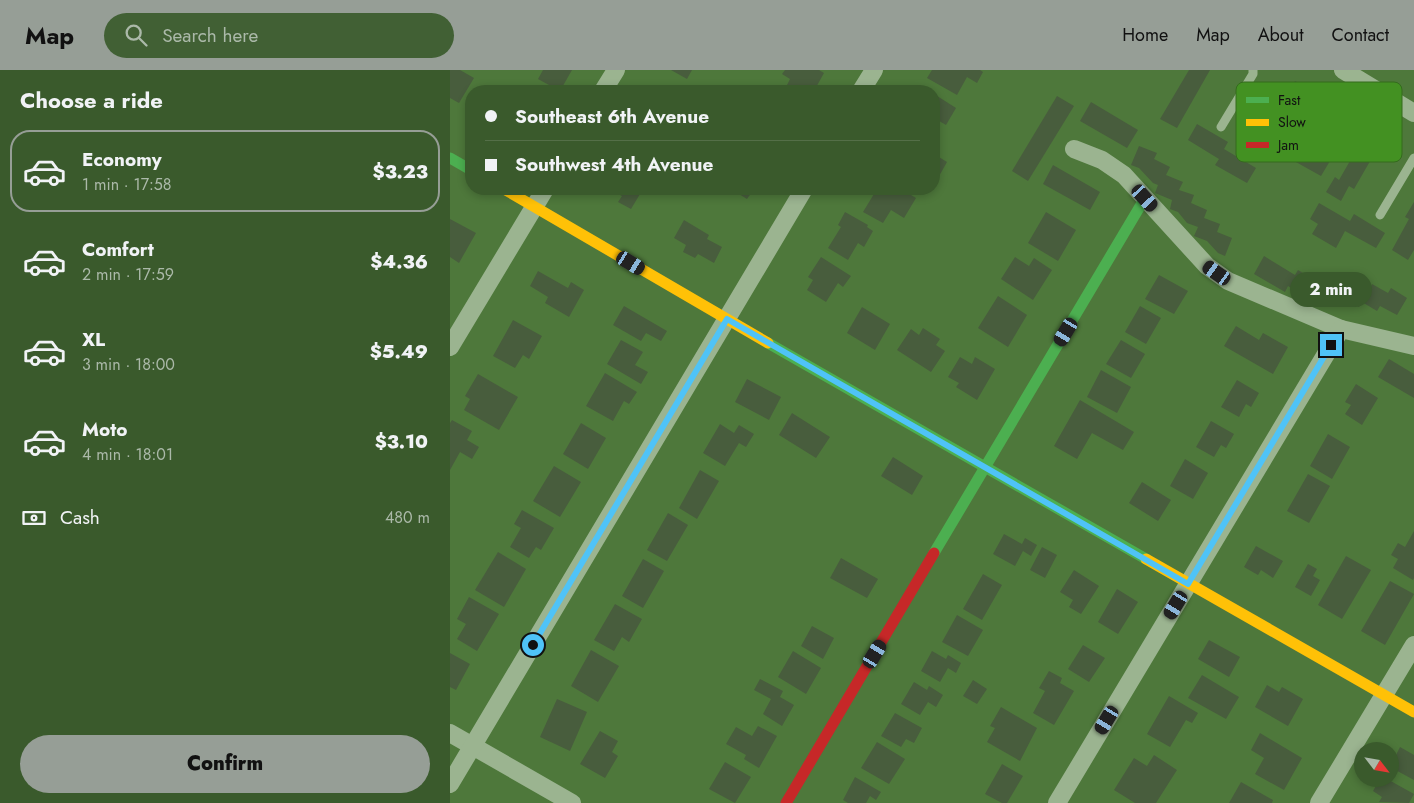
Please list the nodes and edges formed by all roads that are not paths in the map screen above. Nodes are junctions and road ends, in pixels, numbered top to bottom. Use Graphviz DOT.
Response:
graph roads {
  1 [pos="616,70"];
  2 [pos="874,70"];
  3 [pos="1253,70"];
  4 [pos="1343,70"];
  5 [pos="1248,82"];
  6 [pos="1363,82"];
  7 [pos="607,85"];
  8 [pos="865,85"];
  9 [pos="1236,103"];
  10 [pos="1402,105"];
  11 [pos="1414,112"];
  12 [pos="1221,128"];
  13 [pos="1074,149"];
  14 [pos="450,158"];
  15 [pos="1414,158"];
  16 [pos="465,167"];
  17 [pos="515,195"];
  18 [pos="541,195"];
  19 [pos="800,195"];
  20 [pos="1145,198"];
  21 [pos="534,206"];
  22 [pos="1380,215"];
  23 [pos="727,319"];
  24 [pos="1341,329"];
  25 [pos="1414,346"];
  26 [pos="450,347"];
  27 [pos="986,468"];
  28 [pos="1188,584"];
  29 [pos="1414,644"];
  30 [pos="1384,695"];
  31 [pos="1414,712"];
  32 [pos="450,733"];
  33 [pos="473,746"];
  34 [pos="450,784"];
  35 [pos="572,803"];
  36 [pos="786,803"];
  37 [pos="1057,803"];
  38 [pos="1319,803"];
  1 -- 7 [label="street"];
  2 -- 8 [label="street"];
  3 -- 5 [label="lane"];
  4 -- 6 [label="street"];
  9 -- 12 [label="lane"];
  10 -- 11 [label="street"];
  13 -- 20 [label="street"];
  14 -- 16 [label="street"];
  15 -- 22 [label="lane"];
  17 -- 21 [label="street"];
  18 -- 21 [label="street"];
  19 -- 23 [label="street"];
  20 -- 24 [label="street"];
  20 -- 27 [label="street"];
  21 -- 23 [label="street"];
  21 -- 26 [label="street"];
  23 -- 27 [label="street"];
  23 -- 33 [label="street"];
  24 -- 25 [label="street"];
  24 -- 28 [label="street"];
  27 -- 28 [label="street"];
  27 -- 36 [label="street"];
  28 -- 30 [label="street"];
  28 -- 37 [label="street"];
  29 -- 30 [label="street"];
  30 -- 31 [label="street"];
  30 -- 38 [label="street"];
  32 -- 33 [label="street"];
  33 -- 34 [label="street"];
  33 -- 35 [label="street"];
}
